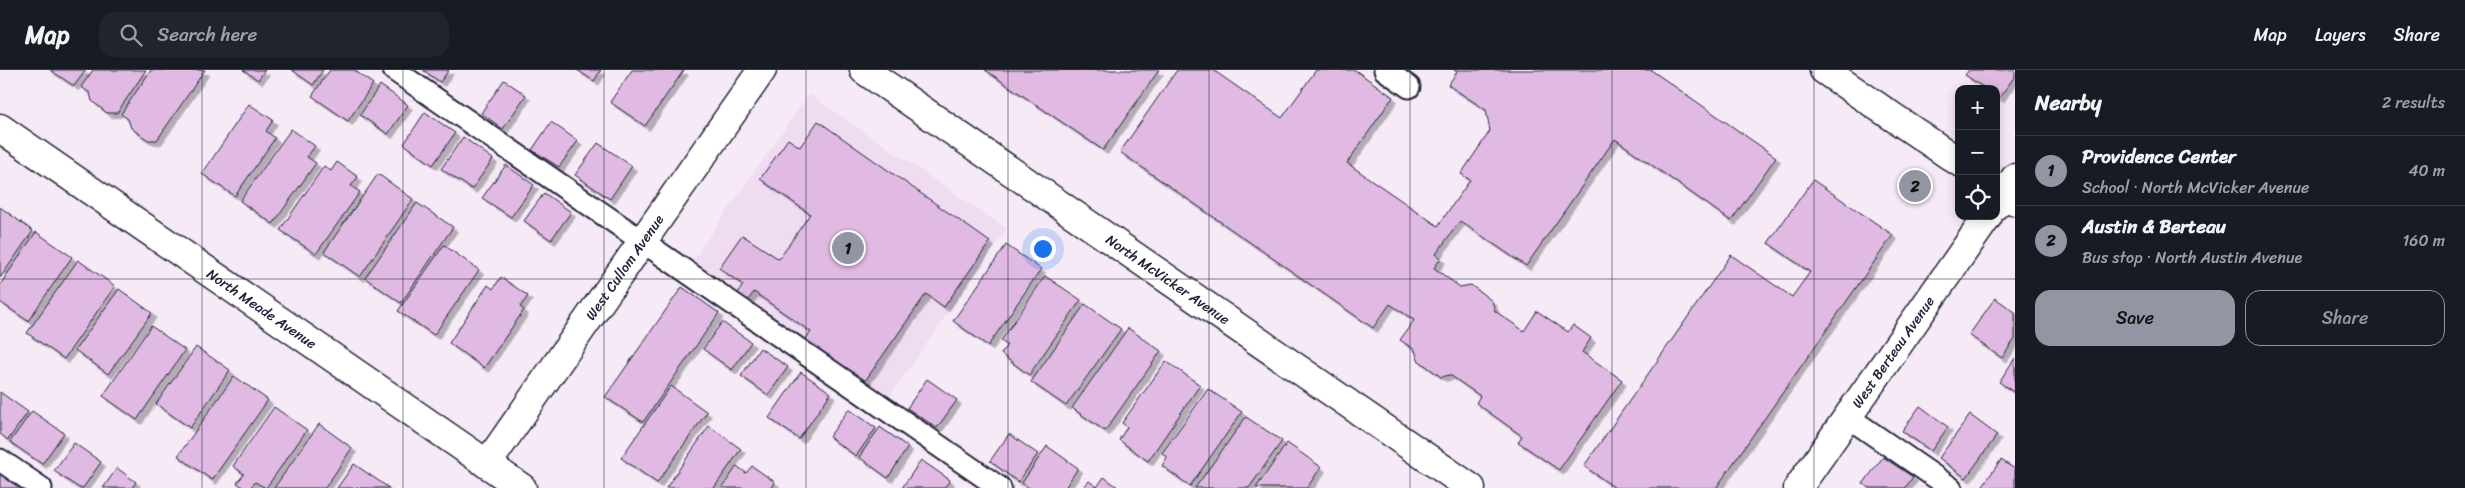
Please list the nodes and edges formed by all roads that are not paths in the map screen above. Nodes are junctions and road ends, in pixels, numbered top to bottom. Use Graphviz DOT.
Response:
graph roads {
  1 [pos="394,70"];
  2 [pos="762,70"];
  3 [pos="864,70"];
  4 [pos="1386,70"];
  5 [pos="1824,70"];
  6 [pos="1409,86"];
  7 [pos="0,128"];
  8 [pos="1955,159"];
  9 [pos="1985,220"];
  10 [pos="642,242"];
  11 [pos="1848,417"];
  12 [pos="0,460"];
  13 [pos="486,464"];
  14 [pos="41,488"];
  15 [pos="522,488"];
  16 [pos="1000,488"];
  17 [pos="1471,488"];
  18 [pos="1798,488"];
  19 [pos="1951,488"];
  1 -- 10 [label="lane"];
  2 -- 10 [label="street, West Cullom Avenue"];
  3 -- 17 [label="street, North McVicker Avenue"];
  4 -- 6 [label="lane"];
  5 -- 8 [label="street"];
  7 -- 13 [label="street, North Meade Avenue"];
  9 -- 11 [label="street, West Berteau Avenue"];
  10 -- 13 [label="street, West Cullom Avenue"];
  10 -- 16 [label="lane"];
  11 -- 18 [label="street, West Berteau Avenue"];
  11 -- 19 [label="lane"];
  12 -- 14 [label="lane"];
  13 -- 15 [label="street, North Meade Avenue"];
}
